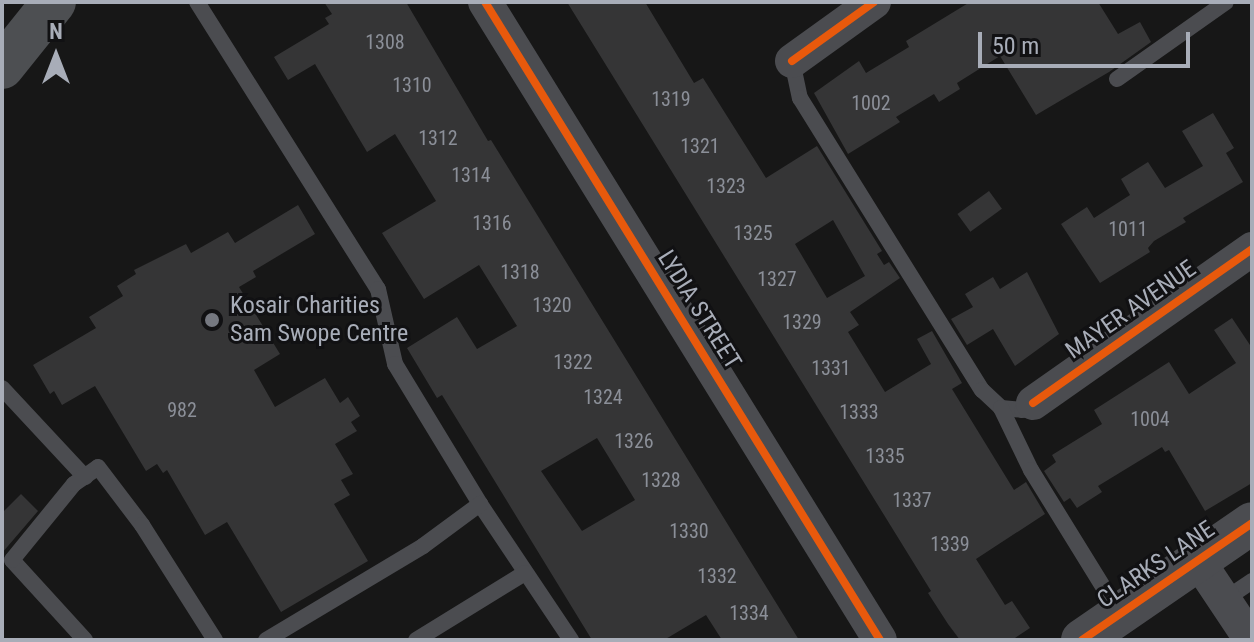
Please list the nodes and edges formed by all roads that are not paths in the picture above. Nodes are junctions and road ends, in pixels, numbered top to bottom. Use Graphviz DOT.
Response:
graph roads {
  1 [pos="54,2"];
  2 [pos="197,2"];
  3 [pos="485,2"];
  4 [pos="874,2"];
  5 [pos="1226,2"];
  6 [pos="792,61"];
  7 [pos="2,67"];
  8 [pos="1117,79"];
  9 [pos="1252,249"];
  10 [pos="2,388"];
  11 [pos="1017,405"];
  12 [pos="90,474"];
  13 [pos="480,504"];
  14 [pos="1252,523"];
  15 [pos="1199,562"];
  16 [pos="525,573"];
  17 [pos="1252,581"];
  18 [pos="1224,600"];
  19 [pos="1098,629"];
  20 [pos="85,640"];
  21 [pos="215,640"];
  22 [pos="266,640"];
  23 [pos="416,640"];
  24 [pos="571,640"];
  25 [pos="880,640"];
  26 [pos="1251,640"];
  1 -- 7 [label="main road"];
  2 -- 13 [label="lane"];
  3 -- 25 [label="street, LYDIA STREET"];
  4 -- 6 [label="street"];
  5 -- 8 [label="lane"];
  6 -- 11 [label="lane"];
  9 -- 11 [label="street, MAYER AVENUE"];
  10 -- 12 [label="lane"];
  11 -- 19 [label="lane"];
  12 -- 20 [label="lane"];
  12 -- 21 [label="lane"];
  13 -- 16 [label="lane"];
  13 -- 22 [label="lane"];
  14 -- 15 [label="street, CLARKS LANE"];
  15 -- 18 [label="street"];
  15 -- 19 [label="street, CLARKS LANE"];
  16 -- 23 [label="lane"];
  16 -- 24 [label="lane"];
  17 -- 18 [label="lane"];
  18 -- 26 [label="street"];
}
